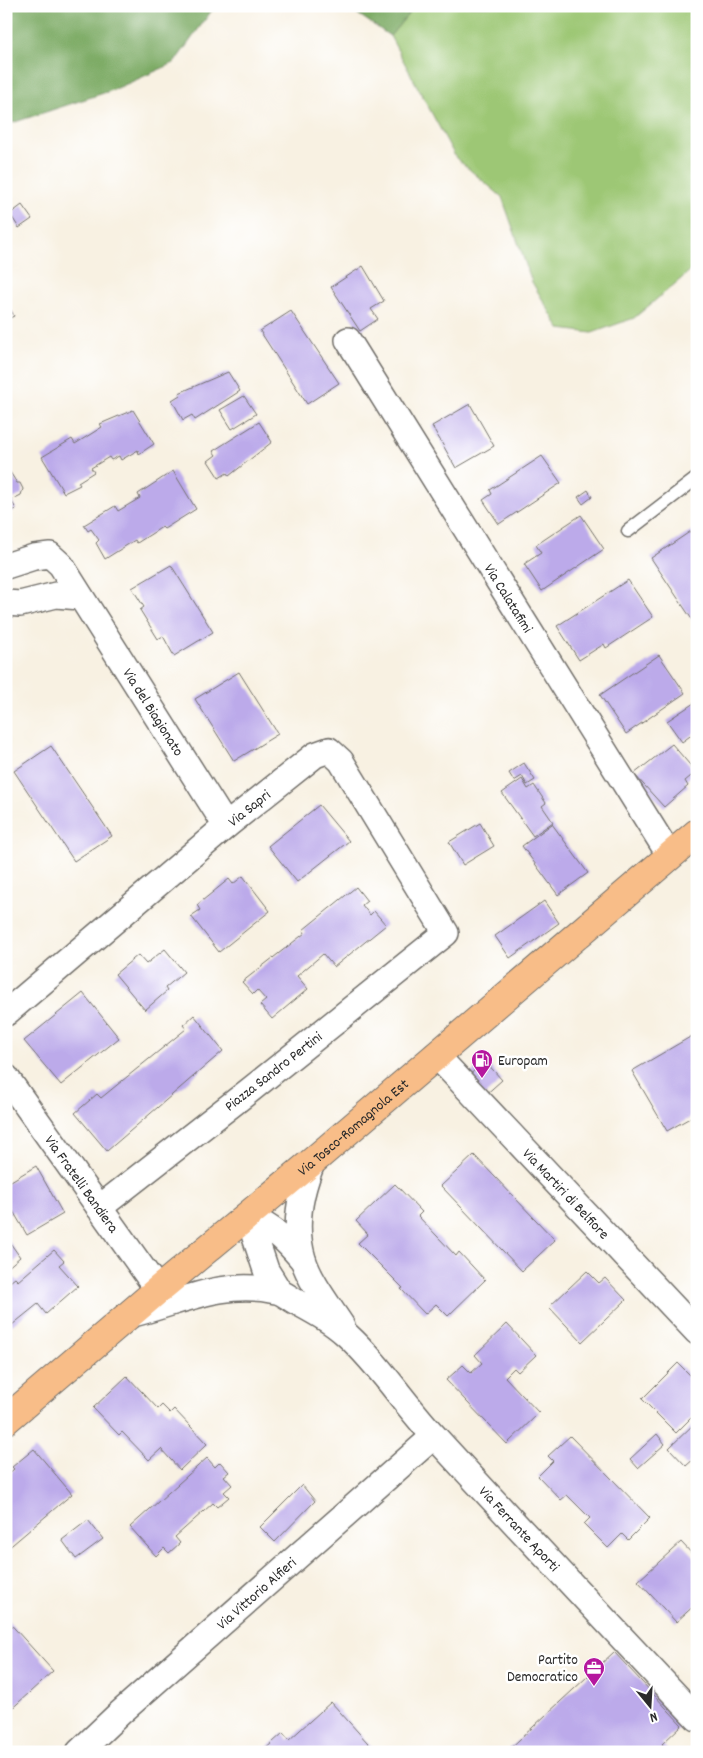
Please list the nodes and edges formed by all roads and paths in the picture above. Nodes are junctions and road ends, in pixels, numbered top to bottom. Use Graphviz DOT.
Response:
graph roads {
  1 [pos="348,340"];
  2 [pos="697,478"];
  3 [pos="628,532"];
  4 [pos="6,566"];
  5 [pos="80,596"];
  6 [pos="6,603"];
  7 [pos="226,826"];
  8 [pos="697,833"];
  9 [pos="670,856"];
  10 [pos="446,933"];
  11 [pos="6,1013"];
  12 [pos="436,1055"];
  13 [pos="6,1077"];
  14 [pos="313,1161"];
  15 [pos="99,1208"];
  16 [pos="248,1216"];
  17 [pos="304,1260"];
  18 [pos="158,1290"];
  19 [pos="278,1291"];
  20 [pos="129,1315"];
  21 [pos="697,1332"];
  22 [pos="347,1335"];
  23 [pos="6,1420"];
  24 [pos="434,1436"];
  25 [pos="697,1718"];
  26 [pos="78,1752"];
  1 -- 9 [label="street, Via Calatafimi"];
  2 -- 3 [label="lane"];
  4 -- 5 [label="street, Via del Biagionato"];
  5 -- 6 [label="street"];
  5 -- 7 [label="street, Via del Biagionato"];
  7 -- 10 [label="street, Via Sapri"];
  7 -- 11 [label="street, Via Sapri"];
  8 -- 9 [label="main road, Via Tosco-Romagnola Est"];
  9 -- 12 [label="main road, Via Tosco-Romagnola Est"];
  10 -- 15 [label="street, Piazza Sandro Pertini"];
  12 -- 14 [label="main road, Via Tosco-Romagnola Est"];
  12 -- 21 [label="street, Via Martiri di Belfiore"];
  13 -- 15 [label="street, Via Fratelli Bandiera"];
  14 -- 16 [label="main road, Via Tosco-Romagnola Est"];
  14 -- 17 [label="street"];
  15 -- 18 [label="street, Via Fratelli Bandiera"];
  16 -- 17 [label="street"];
  16 -- 18 [label="main road, Via Tosco-Romagnola Est"];
  16 -- 19 [label="street"];
  17 -- 22 [label="street"];
  18 -- 20 [label="main road, Via Tosco-Romagnola Est"];
  19 -- 20 [label="street"];
  19 -- 22 [label="street"];
  20 -- 23 [label="main road, Via Tosco-Romagnola Est"];
  22 -- 24 [label="street, Via Ferrante Aporti"];
  24 -- 25 [label="street, Via Ferrante Aporti"];
  24 -- 26 [label="street, Via Vittorio Alfieri"];
}
